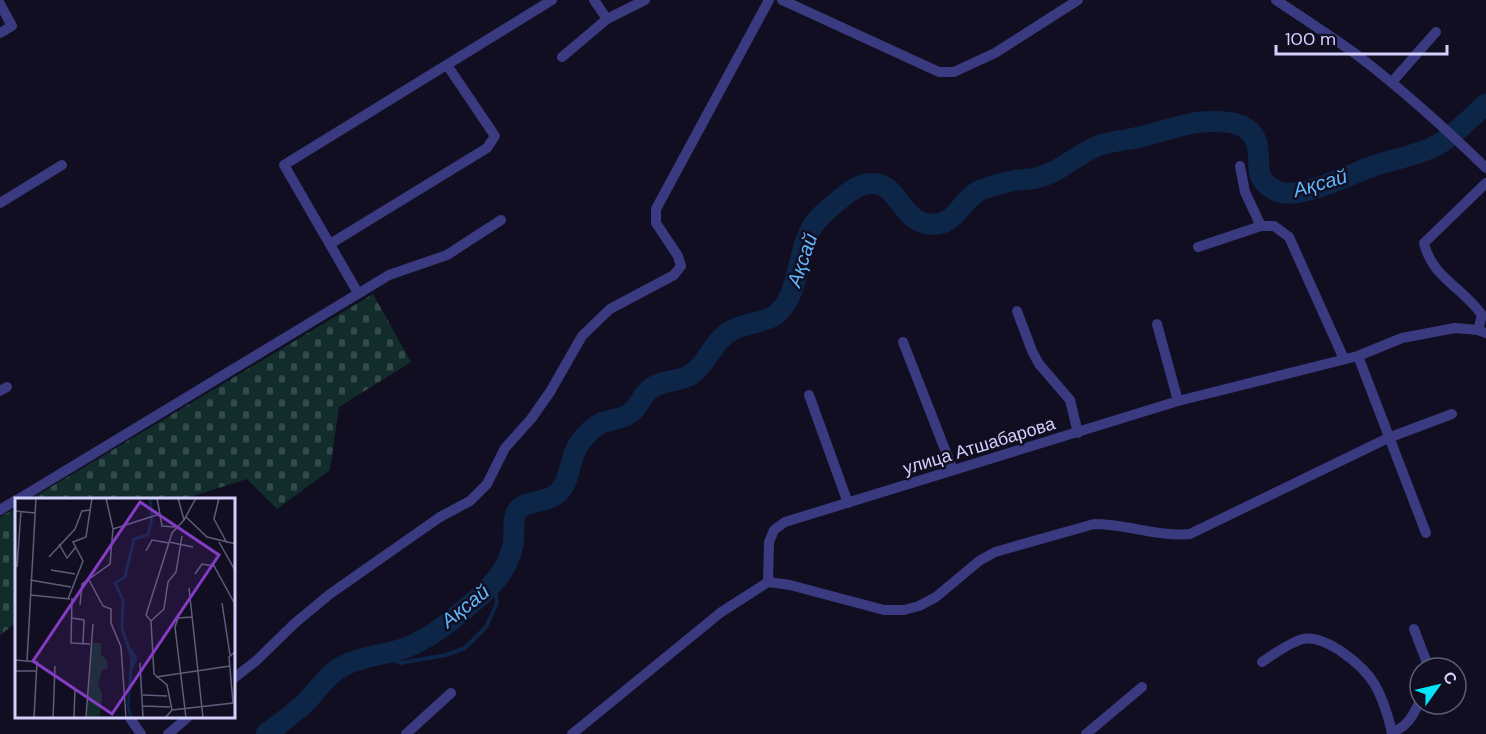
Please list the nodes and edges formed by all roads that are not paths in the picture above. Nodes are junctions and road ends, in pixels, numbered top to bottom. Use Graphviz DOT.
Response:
graph roads {
  1 [pos="552,0"];
  2 [pos="594,0"];
  3 [pos="645,0"];
  4 [pos="769,0"];
  5 [pos="782,0"];
  6 [pos="1078,0"];
  7 [pos="1276,0"];
  8 [pos="0,4"];
  9 [pos="607,19"];
  10 [pos="1436,32"];
  11 [pos="0,33"];
  12 [pos="562,57"];
  13 [pos="447,64"];
  14 [pos="1392,82"];
  15 [pos="62,165"];
  16 [pos="1240,166"];
  17 [pos="1486,168"];
  18 [pos="1486,183"];
  19 [pos="0,203"];
  20 [pos="501,220"];
  21 [pos="1261,226"];
  22 [pos="330,244"];
  23 [pos="1198,247"];
  24 [pos="358,293"];
  25 [pos="1017,311"];
  26 [pos="1157,324"];
  27 [pos="1482,331"];
  28 [pos="903,342"];
  29 [pos="1358,356"];
  30 [pos="1344,359"];
  31 [pos="809,395"];
  32 [pos="1178,401"];
  33 [pos="1452,414"];
  34 [pos="1078,433"];
  35 [pos="1388,438"];
  36 [pos="953,470"];
  37 [pos="20,498"];
  38 [pos="15,501"];
  39 [pos="848,502"];
  40 [pos="0,510"];
  41 [pos="1426,533"];
  42 [pos="768,582"];
  43 [pos="1414,629"];
  44 [pos="1424,656"];
  45 [pos="1262,662"];
  46 [pos="236,676"];
  47 [pos="1142,687"];
  48 [pos="451,693"];
  49 [pos="1412,716"];
  50 [pos="131,719"];
  51 [pos="185,719"];
  52 [pos="1392,733"];
  53 [pos="141,734"];
  54 [pos="168,734"];
  55 [pos="406,734"];
  56 [pos="572,734"];
  57 [pos="1086,734"];
  1 -- 13 [label="street"];
  2 -- 9 [label="street"];
  3 -- 9 [label="street"];
  4 -- 46 [label="street"];
  5 -- 6 [label="street"];
  7 -- 14 [label="street"];
  8 -- 11 [label="street"];
  9 -- 12 [label="street"];
  10 -- 14 [label="street"];
  13 -- 22 [label="street"];
  13 -- 22 [label="street"];
  14 -- 17 [label="street"];
  15 -- 19 [label="street"];
  16 -- 21 [label="street"];
  18 -- 27 [label="street"];
  20 -- 24 [label="street"];
  21 -- 23 [label="street"];
  21 -- 30 [label="street"];
  22 -- 24 [label="street"];
  24 -- 37 [label="street"];
  25 -- 34 [label="street"];
  26 -- 32 [label="street"];
  27 -- 29 [label="street, улица Атшабарова"];
  28 -- 36 [label="street"];
  29 -- 30 [label="street, улица Атшабарова"];
  29 -- 35 [label="street"];
  30 -- 32 [label="street, улица Атшабарова"];
  31 -- 39 [label="street"];
  32 -- 34 [label="street, улица Атшабарова"];
  33 -- 35 [label="street"];
  34 -- 36 [label="street, улица Атшабарова"];
  35 -- 41 [label="street"];
  35 -- 42 [label="street"];
  36 -- 39 [label="street, улица Атшабарова"];
  38 -- 40 [label="street"];
  39 -- 42 [label="street, улица Атшабарова"];
  42 -- 56 [label="street"];
  43 -- 44 [label="street"];
  45 -- 52 [label="street"];
  47 -- 57 [label="street"];
  48 -- 55 [label="street"];
  49 -- 52 [label="street"];
  50 -- 53 [label="street"];
  51 -- 54 [label="street"];
}
